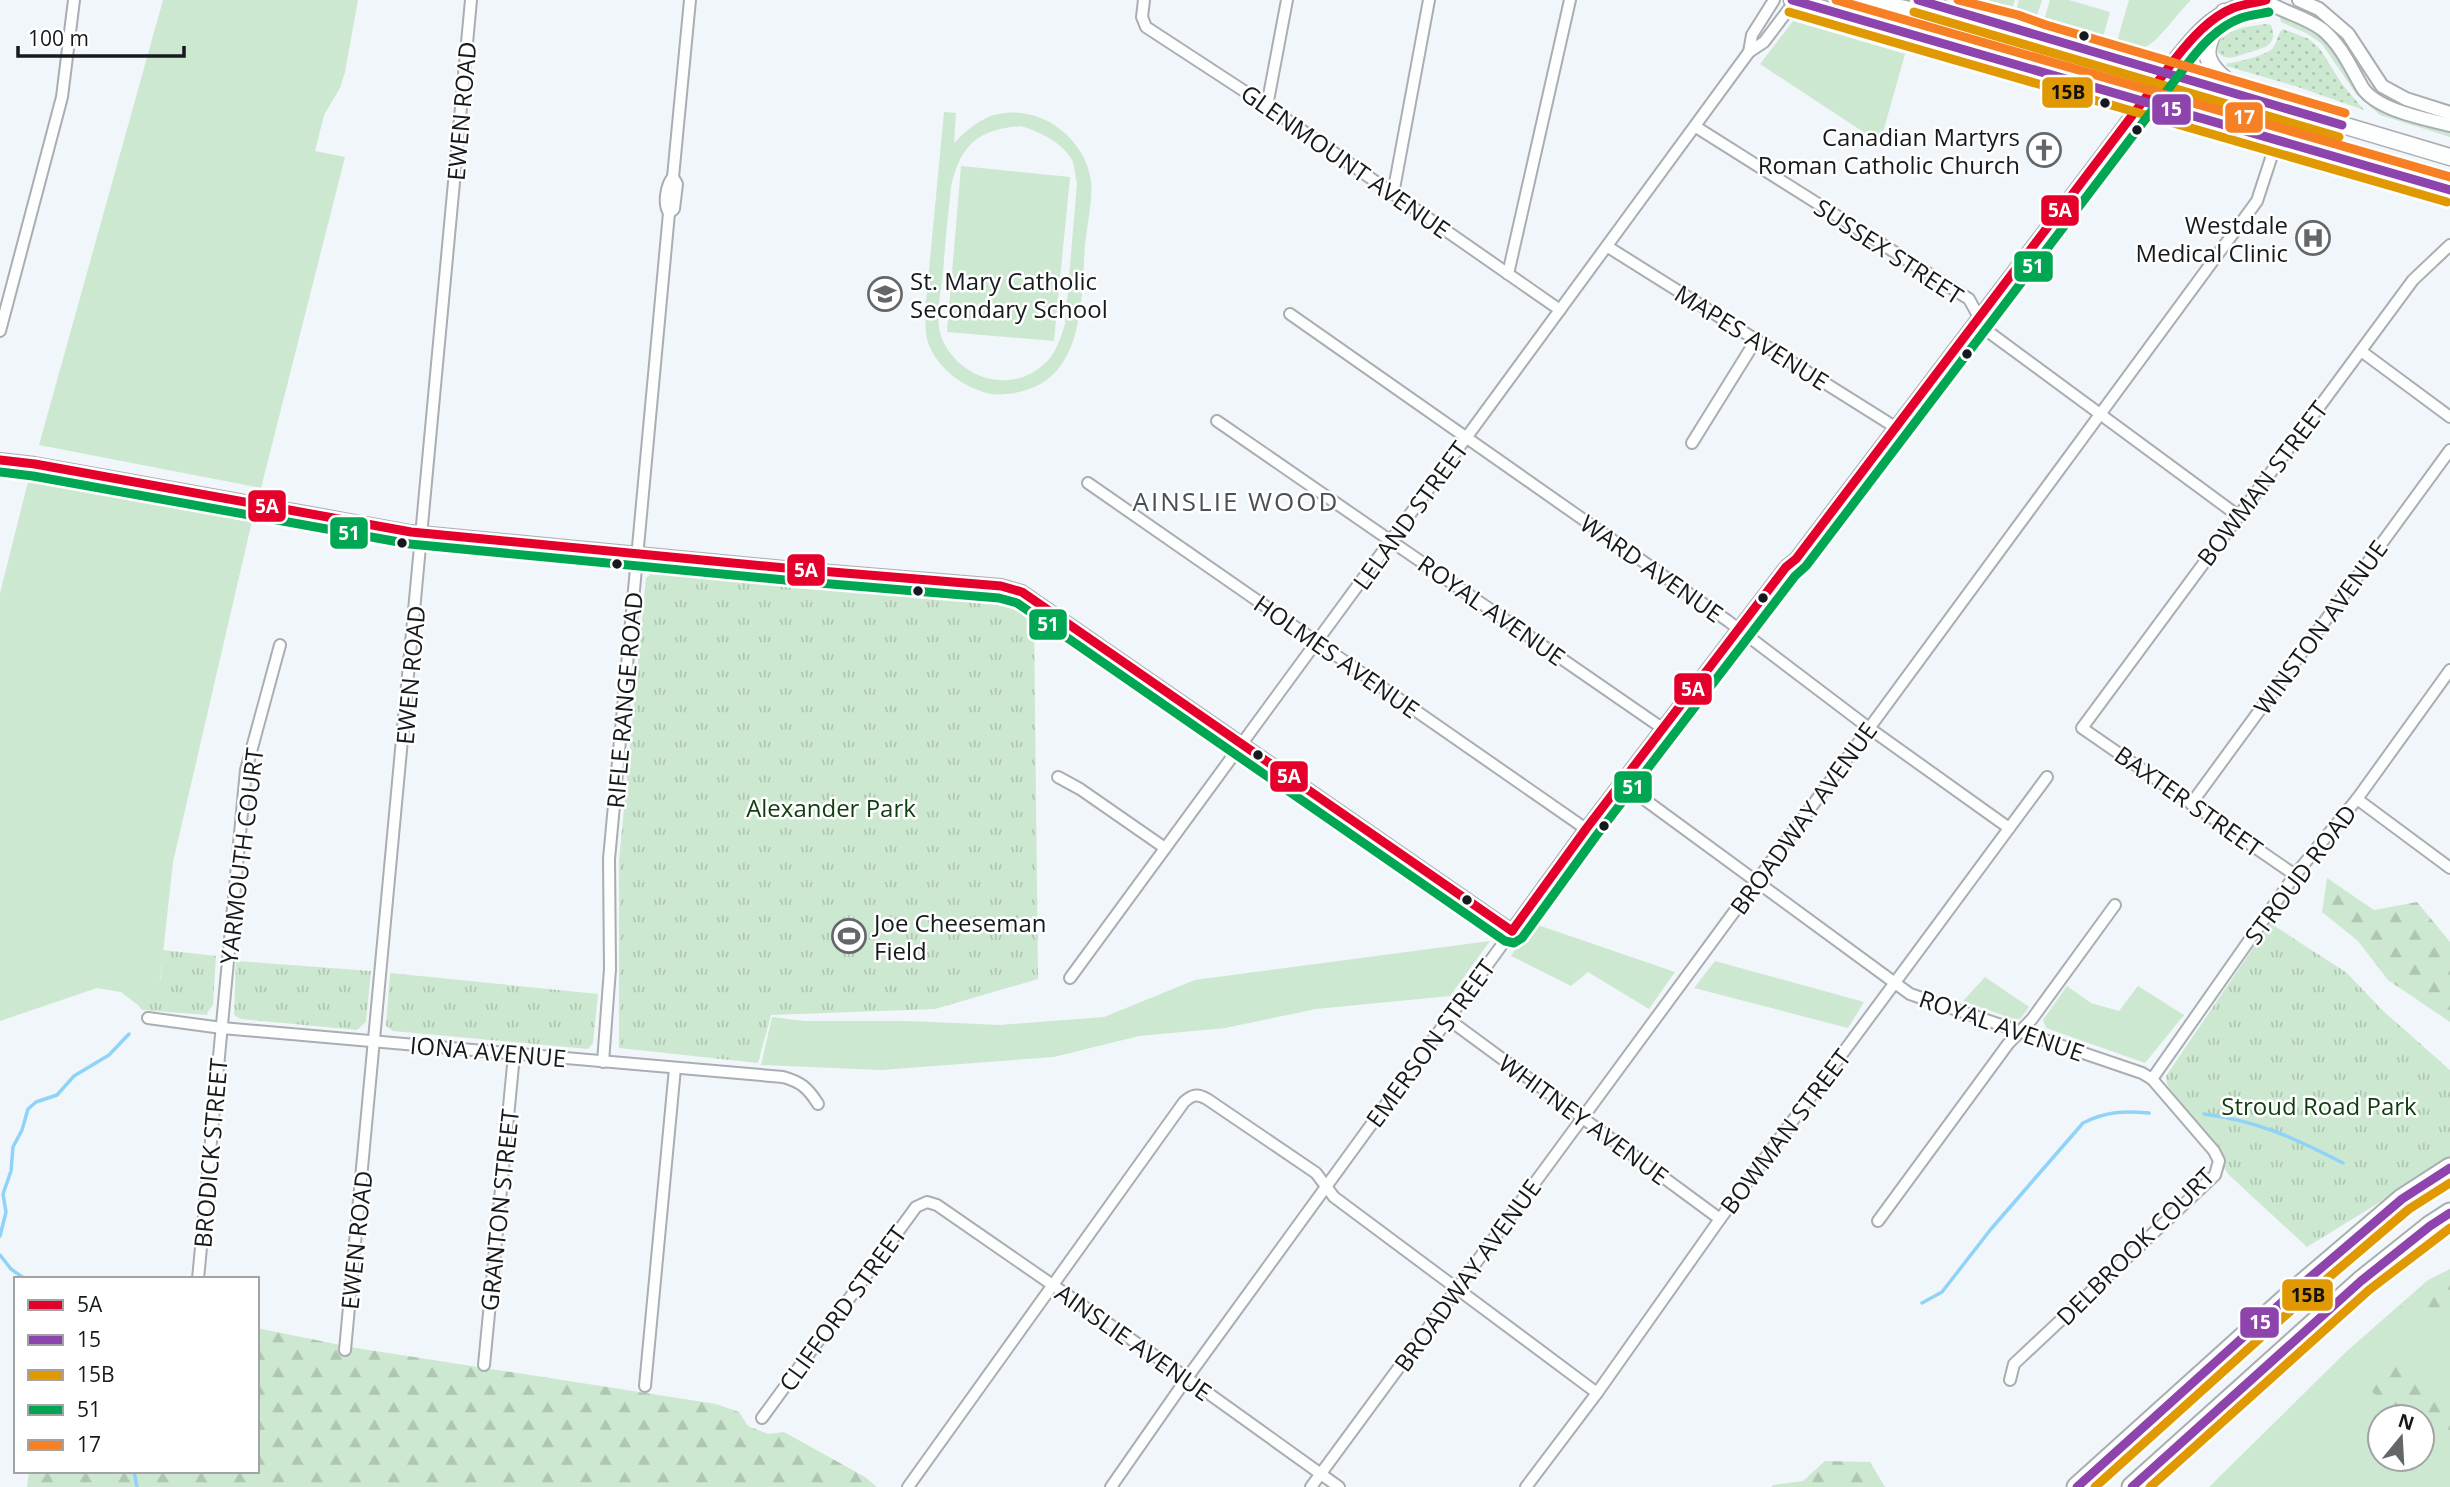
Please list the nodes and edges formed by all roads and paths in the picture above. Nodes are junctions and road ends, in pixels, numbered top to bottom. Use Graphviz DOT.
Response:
graph roads {
  1 [pos="74,0"];
  2 [pos="471,0"];
  3 [pos="691,0"];
  4 [pos="1287,0"];
  5 [pos="1429,0"];
  6 [pos="1570,0"];
  7 [pos="1774,0"];
  8 [pos="1794,0"];
  9 [pos="1861,0"];
  10 [pos="1918,0"];
  11 [pos="2266,0"];
  12 [pos="2299,0"];
  13 [pos="2251,1"];
  14 [pos="1143,4"];
  15 [pos="2224,12"];
  16 [pos="2042,37"];
  17 [pos="1749,52"];
  18 [pos="2165,72"];
  19 [pos="2246,96"];
  20 [pos="2143,101"];
  21 [pos="1267,106"];
  22 [pos="2450,113"];
  23 [pos="2450,125"];
  24 [pos="1696,127"];
  25 [pos="2277,140"];
  26 [pos="2450,157"];
  27 [pos="2450,190"];
  28 [pos="1393,194"];
  29 [pos="2450,245"];
  30 [pos="1608,247"];
  31 [pos="1508,274"];
  32 [pos="1560,310"];
  33 [pos="1290,314"];
  34 [pos="1979,318"];
  35 [pos="0,331"];
  36 [pos="1756,340"];
  37 [pos="2361,351"];
  38 [pos="2099,414"];
  39 [pos="2450,417"];
  40 [pos="1217,421"];
  41 [pos="1895,427"];
  42 [pos="1466,438"];
  43 [pos="1692,443"];
  44 [pos="2450,450"];
  45 [pos="0,460"];
  46 [pos="1088,483"];
  47 [pos="2237,515"];
  48 [pos="422,533"];
  49 [pos="1391,540"];
  50 [pos="638,555"];
  51 [pos="1739,629"];
  52 [pos="1317,642"];
  53 [pos="280,645"];
  54 [pos="2450,670"];
  55 [pos="1870,727"];
  56 [pos="1662,728"];
  57 [pos="2082,728"];
  58 [pos="1242,743"];
  59 [pos="1058,777"];
  60 [pos="2047,777"];
  61 [pos="1622,783"];
  62 [pos="2357,799"];
  63 [pos="2191,804"];
  64 [pos="2009,828"];
  65 [pos="1586,829"];
  66 [pos="1165,848"];
  67 [pos="2450,868"];
  68 [pos="2295,875"];
  69 [pos="1757,881"];
  70 [pos="2115,905"];
  71 [pos="1512,931"];
  72 [pos="1070,978"];
  73 [pos="1895,984"];
  74 [pos="148,1018"];
  75 [pos="1448,1019"];
  76 [pos="222,1028"];
  77 [pos="2020,1032"];
  78 [pos="376,1041"];
  79 [pos="514,1055"];
  80 [pos="603,1062"];
  81 [pos="675,1068"];
  82 [pos="2152,1079"];
  83 [pos="818,1104"];
  84 [pos="1583,1118"];
  85 [pos="2450,1168"];
  86 [pos="1326,1186"];
  87 [pos="927,1202"];
  88 [pos="2450,1213"];
  89 [pos="1720,1219"];
  90 [pos="1878,1222"];
  91 [pos="198,1277"];
  92 [pos="1052,1286"];
  93 [pos="1458,1288"];
  94 [pos="345,1350"];
  95 [pos="484,1364"];
  96 [pos="1187,1378"];
  97 [pos="2010,1380"];
  98 [pos="645,1386"];
  99 [pos="1597,1393"];
  100 [pos="762,1418"];
  101 [pos="1321,1474"];
  102 [pos="908,1487"];
  103 [pos="1111,1487"];
  104 [pos="1311,1487"];
  105 [pos="1339,1487"];
  106 [pos="1526,1487"];
  107 [pos="2077,1487"];
  108 [pos="2132,1487"];
  1 -- 35 [label="street"];
  2 -- 48 [label="street, EWEN ROAD"];
  3 -- 50 [label="street, RIFLE RANGE ROAD"];
  4 -- 21 [label="street"];
  5 -- 28 [label="street"];
  6 -- 31 [label="street"];
  7 -- 17 [label="street, LELAND STREET"];
  8 -- 17 [label="street, LELAND STREET"];
  8 -- 20 [label="main road"];
  9 -- 16 [label="main road"];
  10 -- 16 [label="main road"];
  11 -- 13 [label="street, EMERSON STREET"];
  11 -- 23 [label="street"];
  12 -- 22 [label="street"];
  13 -- 15 [label="street, EMERSON STREET"];
  14 -- 21 [label="street, GLENMOUNT AVENUE"];
  15 -- 18 [label="street, EMERSON STREET"];
  15 -- 19 [label="main road"];
  16 -- 18 [label="main road"];
  17 -- 24 [label="street, LELAND STREET"];
  18 -- 19 [label="main road"];
  18 -- 20 [label="street, EMERSON STREET"];
  19 -- 26 [label="main road"];
  20 -- 25 [label="main road"];
  20 -- 34 [label="street, EMERSON STREET"];
  21 -- 28 [label="street, GLENMOUNT AVENUE"];
  24 -- 30 [label="street, LELAND STREET"];
  24 -- 34 [label="street, SUSSEX STREET"];
  25 -- 27 [label="main road"];
  25 -- 38 [label="street, BROADWAY AVENUE"];
  28 -- 31 [label="street, GLENMOUNT AVENUE"];
  29 -- 37 [label="street, BOWMAN STREET"];
  30 -- 32 [label="street, LELAND STREET"];
  30 -- 36 [label="street, MAPES AVENUE"];
  31 -- 32 [label="street, GLENMOUNT AVENUE"];
  32 -- 42 [label="street, LELAND STREET"];
  33 -- 42 [label="street, WARD AVENUE"];
  34 -- 38 [label="street, SUSSEX STREET"];
  34 -- 41 [label="street, EMERSON STREET"];
  36 -- 41 [label="street, MAPES AVENUE"];
  36 -- 43 [label="street"];
  37 -- 39 [label="street"];
  37 -- 47 [label="street, BOWMAN STREET"];
  38 -- 47 [label="street, SUSSEX STREET"];
  38 -- 55 [label="street, BROADWAY AVENUE"];
  40 -- 49 [label="street, ROYAL AVENUE"];
  41 -- 51 [label="street, EMERSON STREET"];
  42 -- 49 [label="street, LELAND STREET"];
  42 -- 51 [label="street, WARD AVENUE"];
  44 -- 63 [label="street, WINSTON AVENUE"];
  45 -- 48 [label="street"];
  46 -- 52 [label="street, HOLMES AVENUE"];
  47 -- 57 [label="street, BOWMAN STREET"];
  48 -- 50 [label="street"];
  48 -- 78 [label="street, EWEN ROAD"];
  49 -- 52 [label="street, LELAND STREET"];
  49 -- 56 [label="street, ROYAL AVENUE"];
  50 -- 58 [label="street"];
  50 -- 80 [label="street, RIFLE RANGE ROAD"];
  51 -- 55 [label="street, WARD AVENUE"];
  51 -- 56 [label="street, EMERSON STREET"];
  52 -- 58 [label="street, LELAND STREET"];
  52 -- 65 [label="street, HOLMES AVENUE"];
  53 -- 76 [label="street, YARMOUTH COURT"];
  54 -- 62 [label="street, STROUD ROAD"];
  55 -- 64 [label="street, WARD AVENUE"];
  55 -- 69 [label="street, BROADWAY AVENUE"];
  56 -- 61 [label="street, EMERSON STREET"];
  57 -- 63 [label="street, BAXTER STREET"];
  58 -- 66 [label="street, LELAND STREET"];
  58 -- 71 [label="street"];
  59 -- 66 [label="street"];
  60 -- 64 [label="street, BOWMAN STREET"];
  61 -- 65 [label="street, EMERSON STREET"];
  61 -- 69 [label="street, ROYAL AVENUE"];
  62 -- 67 [label="street"];
  62 -- 68 [label="street, STROUD ROAD"];
  63 -- 68 [label="street, BAXTER STREET"];
  64 -- 73 [label="street, BOWMAN STREET"];
  65 -- 71 [label="street, EMERSON STREET"];
  66 -- 72 [label="street, LELAND STREET"];
  68 -- 82 [label="street, STROUD ROAD"];
  69 -- 73 [label="street, ROYAL AVENUE"];
  69 -- 84 [label="street, BROADWAY AVENUE"];
  70 -- 77 [label="street"];
  71 -- 75 [label="street, EMERSON STREET"];
  73 -- 77 [label="street, ROYAL AVENUE"];
  73 -- 89 [label="street, BOWMAN STREET"];
  74 -- 76 [label="street, IONA AVENUE"];
  75 -- 84 [label="street, WHITNEY AVENUE"];
  75 -- 86 [label="street, EMERSON STREET"];
  76 -- 78 [label="street, IONA AVENUE"];
  76 -- 91 [label="street, BRODICK STREET"];
  77 -- 82 [label="street, ROYAL AVENUE"];
  77 -- 90 [label="street"];
  78 -- 79 [label="street, IONA AVENUE"];
  78 -- 94 [label="street, EWEN ROAD"];
  79 -- 80 [label="street, IONA AVENUE"];
  79 -- 95 [label="street, GRANTON STREET"];
  80 -- 81 [label="street, IONA AVENUE"];
  81 -- 83 [label="street, IONA AVENUE"];
  81 -- 98 [label="street"];
  82 -- 97 [label="street, DELBROOK COURT"];
  84 -- 89 [label="street, WHITNEY AVENUE"];
  84 -- 93 [label="street, BROADWAY AVENUE"];
  85 -- 107 [label="highway"];
  86 -- 92 [label="street"];
  86 -- 93 [label="street"];
  86 -- 96 [label="street, EMERSON STREET"];
  87 -- 92 [label="street, AINSLIE AVENUE"];
  87 -- 100 [label="street, CLIFFORD STREET"];
  88 -- 108 [label="highway"];
  89 -- 99 [label="street, BOWMAN STREET"];
  92 -- 96 [label="street, AINSLIE AVENUE"];
  92 -- 102 [label="street"];
  93 -- 99 [label="street"];
  93 -- 101 [label="street, BROADWAY AVENUE"];
  96 -- 101 [label="street, AINSLIE AVENUE"];
  96 -- 103 [label="street, EMERSON STREET"];
  99 -- 106 [label="street, BOWMAN STREET"];
  101 -- 104 [label="street, BROADWAY AVENUE"];
  101 -- 105 [label="street, AINSLIE AVENUE"];
}
